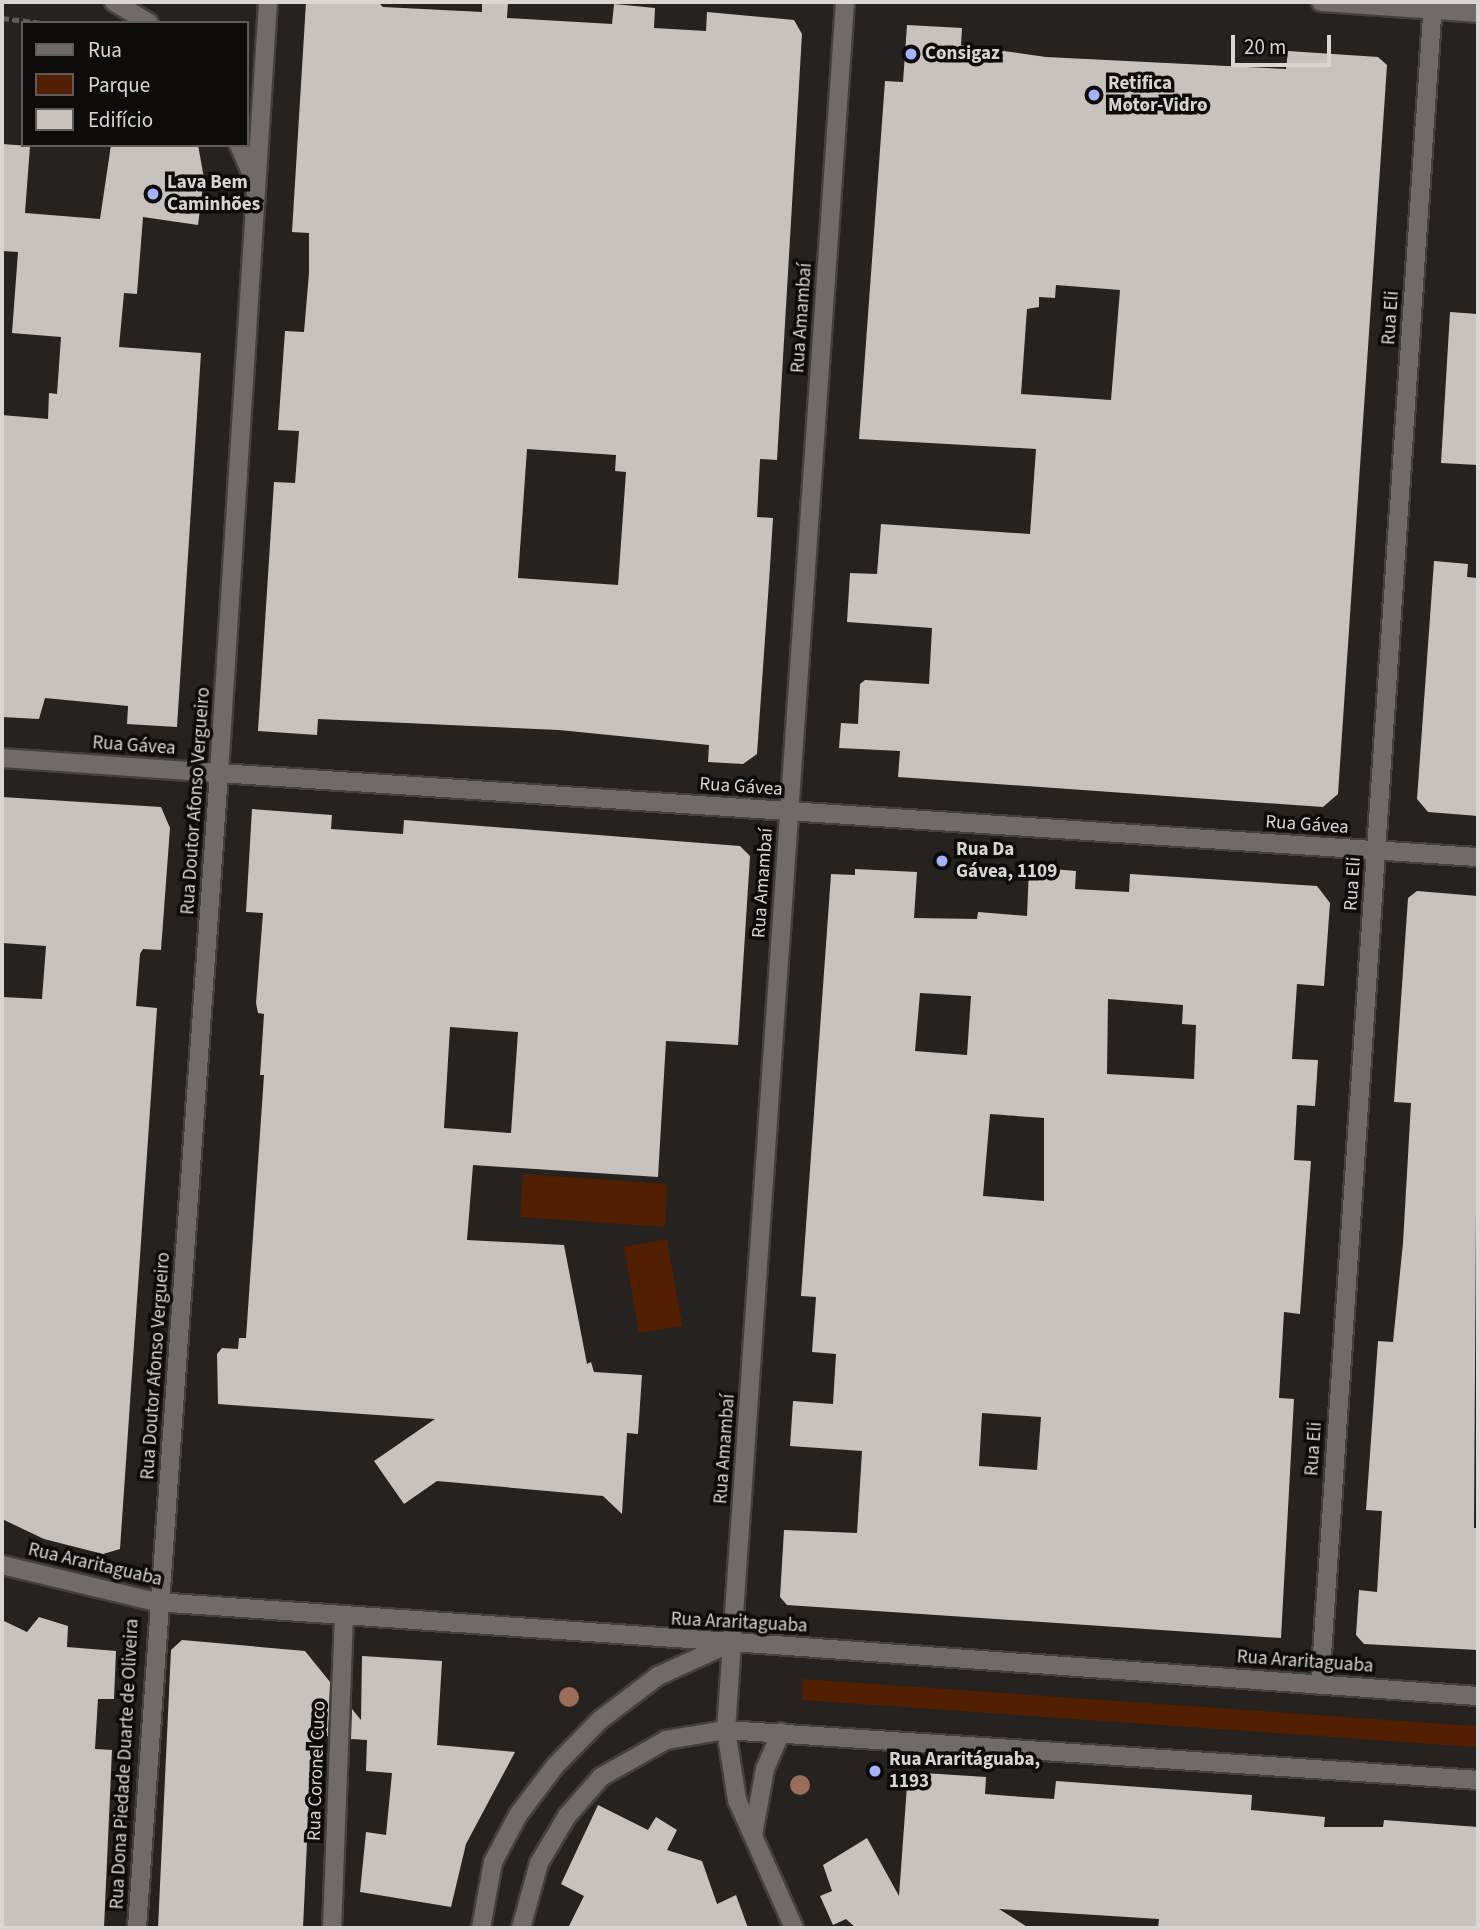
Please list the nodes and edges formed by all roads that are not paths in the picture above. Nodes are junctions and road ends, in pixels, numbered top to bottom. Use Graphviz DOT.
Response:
graph roads {
  1 [pos="114,2"];
  2 [pos="268,2"];
  3 [pos="845,2"];
  4 [pos="1321,2"];
  5 [pos="1433,5"];
  6 [pos="1478,13"];
  7 [pos="146,21"];
  8 [pos="240,147"];
  9 [pos="257,187"];
  10 [pos="2,758"];
  11 [pos="219,773"];
  12 [pos="789,811"];
  13 [pos="1376,850"];
  14 [pos="1478,857"];
  15 [pos="2,1565"];
  16 [pos="156,1602"];
  17 [pos="344,1615"];
  18 [pos="733,1642"];
  19 [pos="1320,1685"];
  20 [pos="1478,1696"];
  21 [pos="726,1730"];
  22 [pos="782,1732"];
  23 [pos="1478,1780"];
  24 [pos="753,1835"];
  25 [pos="136,1928"];
  26 [pos="332,1928"];
  27 [pos="481,1928"];
  28 [pos="521,1928"];
  29 [pos="794,1928"];
  1 -- 7 [label="street"];
  2 -- 9 [label="street, Rua Doutor Afonso Vergueiro"];
  3 -- 12 [label="street, Rua Amambaí"];
  4 -- 5 [label="street"];
  5 -- 6 [label="street"];
  5 -- 13 [label="street, Rua Eli"];
  8 -- 9 [label="street"];
  9 -- 11 [label="street, Rua Doutor Afonso Vergueiro"];
  10 -- 11 [label="street, Rua Gávea"];
  11 -- 12 [label="street, Rua Gávea"];
  11 -- 16 [label="street, Rua Doutor Afonso Vergueiro"];
  12 -- 13 [label="street, Rua Gávea"];
  12 -- 18 [label="street, Rua Amambaí"];
  13 -- 14 [label="street, Rua Gávea"];
  13 -- 19 [label="street, Rua Eli"];
  15 -- 16 [label="street, Rua Araritaguaba"];
  16 -- 17 [label="street, Rua Araritaguaba"];
  16 -- 25 [label="street, Rua Dona Piedade Duarte de Oliveira"];
  17 -- 18 [label="street, Rua Araritaguaba"];
  17 -- 26 [label="street, Rua Coronel Cuco"];
  18 -- 19 [label="street, Rua Araritaguaba"];
  18 -- 21 [label="street, Rua Amambaí"];
  18 -- 27 [label="street"];
  19 -- 20 [label="street, Rua Araritaguaba"];
  21 -- 22 [label="street"];
  21 -- 24 [label="street, Rua Amambaí"];
  21 -- 28 [label="street"];
  22 -- 23 [label="street"];
  22 -- 24 [label="street"];
  24 -- 29 [label="street, Rua Amambaí"];
}
